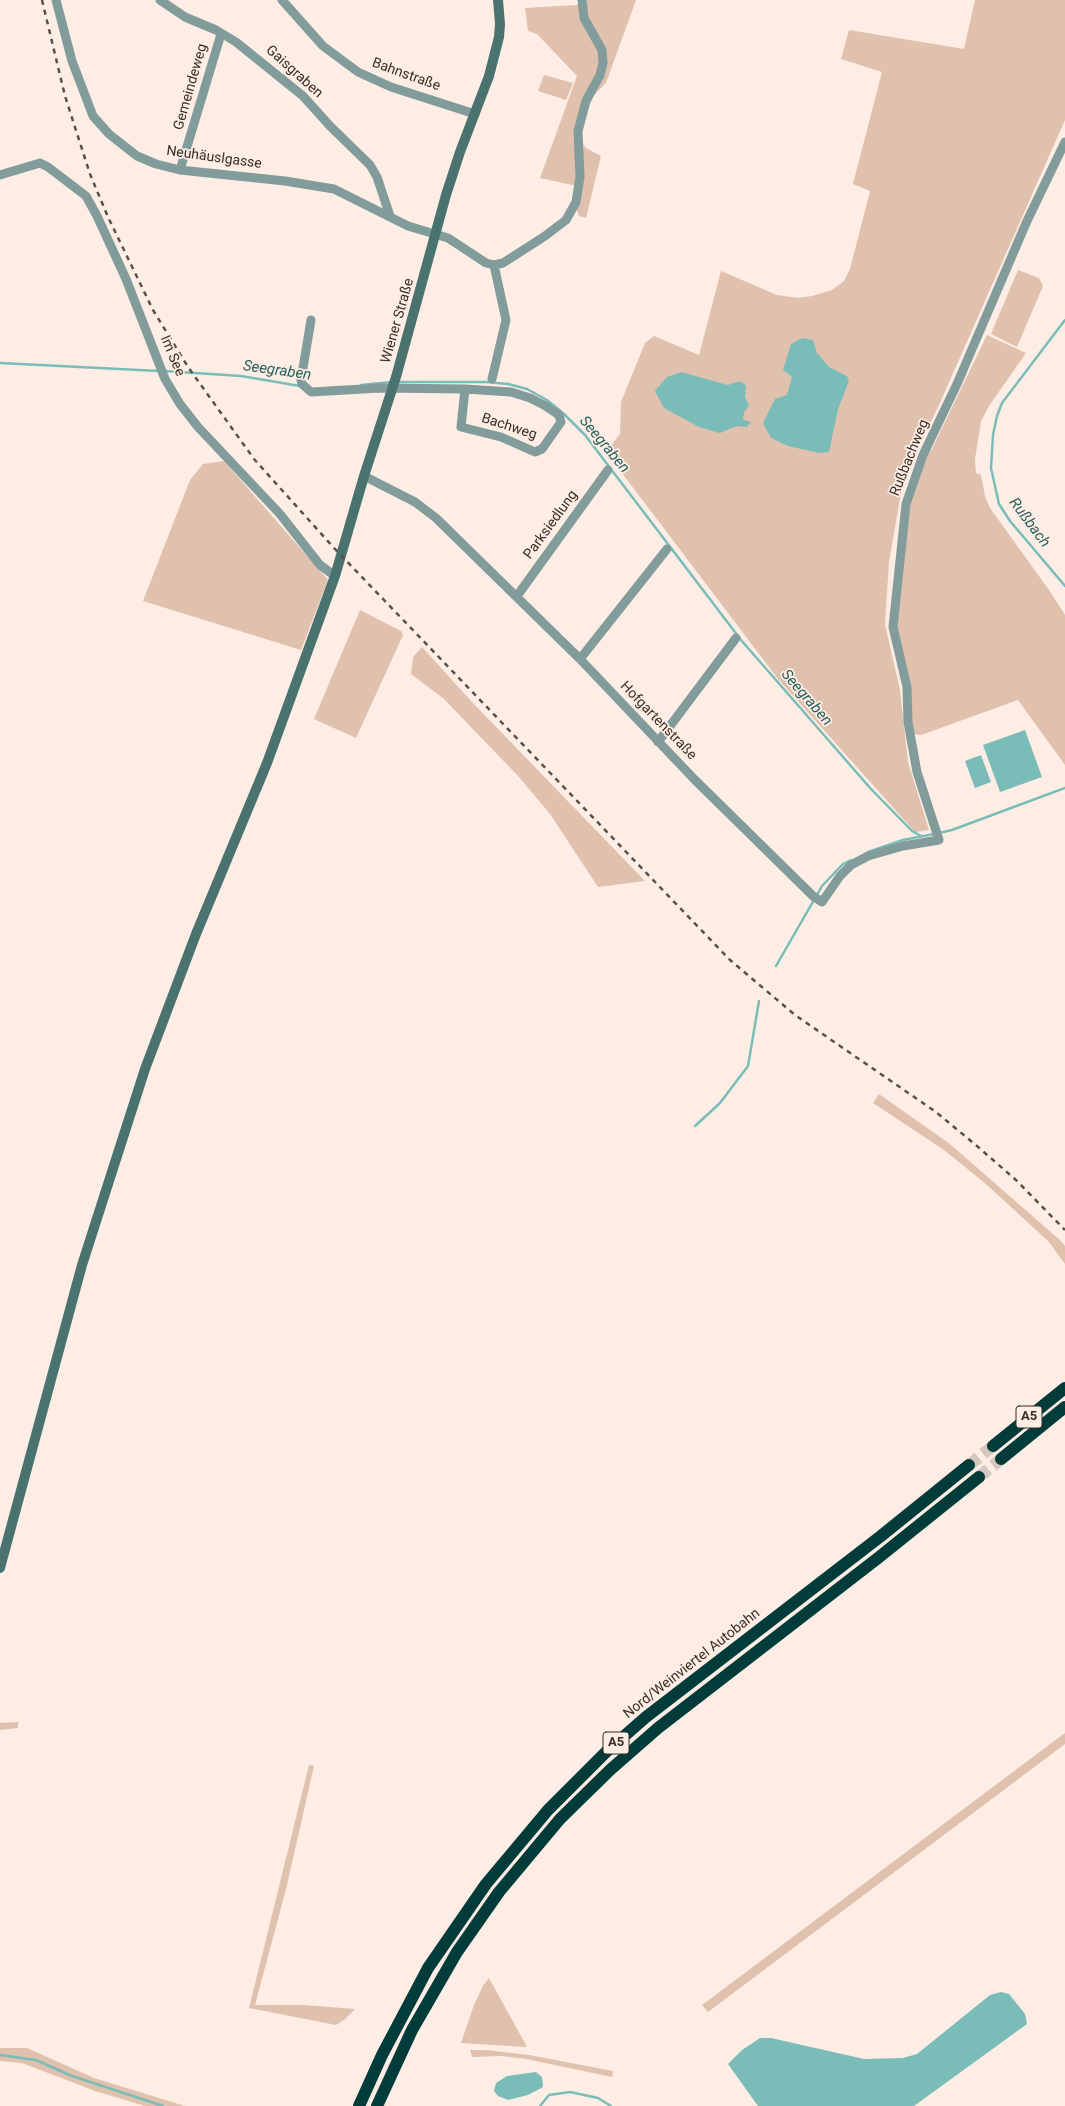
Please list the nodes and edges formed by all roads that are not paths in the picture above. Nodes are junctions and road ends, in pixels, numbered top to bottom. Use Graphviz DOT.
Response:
graph roads {
  1 [pos="56,0"];
  2 [pos="160,0"];
  3 [pos="282,0"];
  4 [pos="498,0"];
  5 [pos="582,0"];
  6 [pos="221,34"];
  7 [pos="475,114"];
  8 [pos="1065,142"];
  9 [pos="180,170"];
  10 [pos="0,175"];
  11 [pos="390,216"];
  12 [pos="437,235"];
  13 [pos="494,265"];
  14 [pos="311,320"];
  15 [pos="492,379"];
  16 [pos="395,383"];
  17 [pos="465,389"];
  18 [pos="608,470"];
  19 [pos="364,476"];
  20 [pos="667,549"];
  21 [pos="335,576"];
  22 [pos="517,596"];
  23 [pos="736,638"];
  24 [pos="580,659"];
  25 [pos="658,742"];
  26 [pos="937,835"];
  27 [pos="1065,1388"];
  28 [pos="1065,1406"];
  29 [pos="993,1446"];
  30 [pos="1001,1459"];
  31 [pos="969,1465"];
  32 [pos="978,1477"];
  33 [pos="0,1568"];
  34 [pos="359,2106"];
  35 [pos="377,2106"];
  1 -- 9 [label="street, Neuhäuslgasse"];
  2 -- 6 [label="street, Gaisgraben"];
  3 -- 7 [label="street, Bahnstraße"];
  4 -- 7 [label="street, Wiener Straße"];
  5 -- 13 [label="street"];
  6 -- 9 [label="street, Gemeindeweg"];
  6 -- 11 [label="street, Gaisgraben"];
  7 -- 12 [label="street, Wiener Straße"];
  8 -- 26 [label="street, Rußbachweg"];
  9 -- 11 [label="street, Neuhäuslgasse"];
  10 -- 21 [label="street, Im See"];
  11 -- 12 [label="street, Neuhäuslgasse"];
  12 -- 13 [label="street, Neuhäuslgasse"];
  12 -- 16 [label="street, Wiener Straße"];
  13 -- 15 [label="street"];
  14 -- 16 [label="street, Bachweg"];
  16 -- 17 [label="street, Bachweg"];
  16 -- 19 [label="street, Wiener Straße"];
  17 -- 17 [label="street, Bachweg"];
  18 -- 22 [label="street, Parksiedlung"];
  19 -- 21 [label="street, Wiener Straße"];
  19 -- 22 [label="street, Hofgartenstraße"];
  20 -- 24 [label="street"];
  21 -- 33 [label="street, Wiener Straße"];
  22 -- 24 [label="street, Hofgartenstraße"];
  23 -- 25 [label="street"];
  24 -- 25 [label="street, Hofgartenstraße"];
  25 -- 26 [label="street, Hofgartenstraße"];
  27 -- 29 [label="highway, A5"];
  28 -- 30 [label="highway, A5"];
  31 -- 34 [label="highway, Nord/Weinviertel Autobahn / A5"];
  32 -- 35 [label="highway, Nord/Weinviertel Autobahn / A5"];
}
